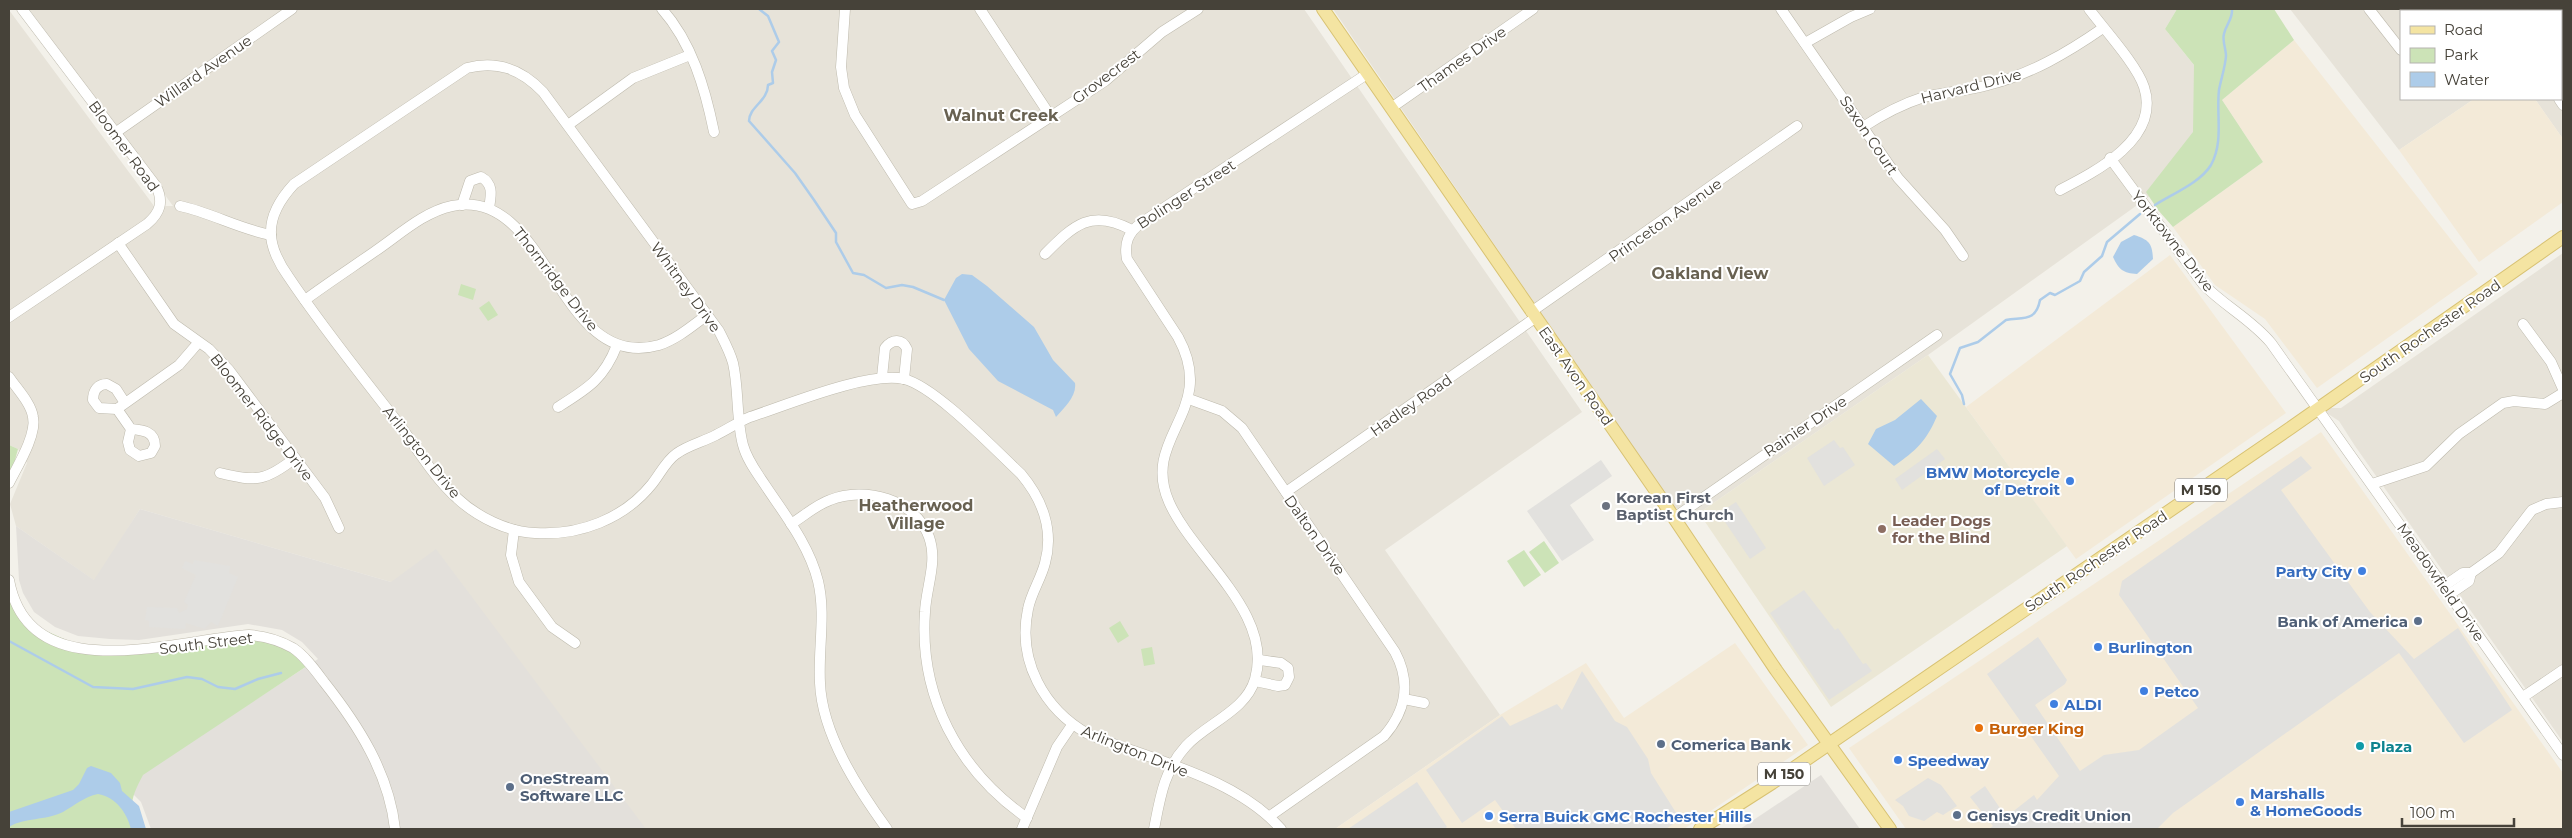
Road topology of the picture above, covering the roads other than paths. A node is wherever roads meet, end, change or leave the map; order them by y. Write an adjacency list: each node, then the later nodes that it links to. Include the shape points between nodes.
1 (22, 9): 24 (street, Bloomer Road)
2 (292, 9): 24 (street, Willard Avenue)
3 (662, 9): 16 (street, via 684,38)
4 (845, 9): 19 (street, Grovecrest, via 841,67 844,88 855,115 912,204 922,202)
5 (980, 9): 19 (street)
6 (1198, 9): 19 (street, Grovecrest, via 1162,32 1105,81)
7 (1323, 9): 17 (main road, East Avon Road)
8 (1533, 9): 18 (street, Thames Drive)
9 (1781, 9): 14 (street, Saxon Court)
10 (1870, 9): 14 (street)
11 (2089, 9): 13 (street)
12 (2369, 9): 15 (street)
13 (2103, 28): 22 (street, Harvard Drive, via 2069,52 2023,75 1909,102); 25 (street, via 2137,72 2146,95 2147,110 2136,137)
14 (1805, 43): 22 (street, Saxon Court)
15 (2400, 49)
16 (690, 56): 20 (street, via 633,78); 23 (street, via 706,96)
17 (1368, 74): 18 (main road, East Avon Road); 30 (street, Bolinger Street)
18 (1391, 108): 38 (main road, East Avon Road)
19 (1051, 116)
20 (568, 125): 31 (street, Whitney Drive, via 543,92 521,73 488,64 466,68 294,184 280,202); 37 (street, Whitney Drive)
21 (1797, 126): 38 (street, Princeton Avenue)
22 (1863, 127): 35 (street, Saxon Court, via 1898,178 1945,230)
23 (714, 132)
24 (115, 133): 33 (street, Bloomer Road, via 156,186 161,200 156,216)
25 (2110, 158): 26 (street); 51 (street, Yorktowne Drive, via 2199,280 2263,333)
26 (2060, 190)
27 (462, 205): 29 (street, Thornridge Drive); 29 (street, via 470,181 481,177 492,190); 36 (street, Thornridge Drive, via 431,213)
28 (180, 206): 31 (street, via 250,231)
29 (489, 208): 43 (street, Thornridge Drive, via 512,224 594,331)
30 (1132, 230): 34 (street, via 1110,220 1089,220 1069,232); 49 (street, Bolinger Street, via 1125,248 1127,259 1185,350 1191,373)
31 (271, 235): 36 (street, Arlington Drive, via 281,265)
32 (2563, 237): 51 (main road, South Rochester Road / M 150)
33 (118, 243): 39 (street, Bloomer Road); 42 (street, Bloomer Ridge Drive, via 169,316)
34 (1045, 254)
35 (1963, 256)
36 (306, 300): 63 (street, Arlington Drive, via 456,498 480,515)
37 (707, 315): 43 (street, Thornridge Drive, via 683,333 660,344 641,347); 52 (street, Whitney Drive, via 719,331 733,362)
38 (1533, 315): 58 (street, Hadley Road); 60 (main road, East Avon Road)
39 (9, 317)
40 (2523, 324): 47 (street, via 2551,362)
41 (1937, 335): 60 (street, Rainier Drive)
42 (198, 343): 53 (street, via 179,365 121,406); 54 (street, Bloomer Ridge Drive, via 221,361)
43 (617, 345): 50 (street, via 596,381)
44 (882, 376): 46 (street, Arlington Drive); 46 (street, via 885,348 897,340 907,350); 52 (street, Arlington Drive)
45 (9, 377): 56 (street, via 31,411 34,424)
46 (904, 379): 73 (street, Arlington Drive, via 935,395 1021,474 1037,496 1046,520 1048,547 1028,607 1026,639 1030,666 1044,695)
47 (2563, 388)
48 (2563, 393): 57 (street, via 2545,404 2503,403 2459,434 2426,466)
49 (1189, 399): 58 (street, Dalton Drive, via 1230,416 1242,428); 67 (street, Bolinger Street, via 1166,446 1163,465 1166,492 1178,517 1252,625)
50 (558, 407)
51 (2319, 408): 57 (street, Meadowfield Drive); 74 (main road, South Rochester Road / M 150)
52 (740, 422): 61 (street, Whitney Drive, via 743,445 751,464); 63 (street, Arlington Drive, via 674,455 643,494 607,520 558,533)
53 (131, 429)
54 (295, 458): 55 (street, via 261,479); 62 (street, Bloomer Ridge Drive, via 326,498)
55 (220, 473)
56 (9, 483)
57 (2372, 484): 65 (street, Meadowfield Drive)
58 (1286, 492): 71 (street, Dalton Drive, via 1396,652 1404,676)
59 (2563, 502): 65 (street, via 2532,510 2499,553 2471,573 2469,581)
60 (1674, 518): 74 (main road, East Avon Road)
61 (791, 524): 78 (street, via 830,500 859,494 879,496 894,502 917,518 929,537 932,552 923,632 927,671 940,716 968,764 1002,799); 80 (street, Whitney Drive, via 808,553 818,581 821,603 820,683 826,719 845,762)
62 (339, 528)
63 (514, 530): 66 (street, via 510,555 519,582 552,627)
64 (9, 580): 79 (street, South Street, via 18,607 31,624 60,642 104,650 146,650 249,635 275,640 295,649 362,734 386,786)
65 (2447, 590): 70 (street, Meadowfield Drive)
66 (575, 643)
67 (1260, 660): 69 (street, Bolinger Street); 69 (street, via 1280,663 1288,668 1289,677 1285,685 1278,686)
68 (2563, 670): 70 (street)
69 (1255, 681): 76 (street, Bolinger Street, via 1240,703 1200,732)
70 (2523, 697): 75 (street, Meadowfield Drive)
71 (1404, 699): 72 (street); 77 (street, Dalton Drive, via 1394,724 1384,736)
72 (1424, 702)
73 (1072, 725): 76 (street, Arlington Drive); 78 (street, via 1057,747)
74 (1828, 744): 84 (main road, South Rochester Road / M 150); 85 (main road, East Avon Road)
75 (2563, 755)
76 (1171, 766): 77 (street, Arlington Drive, via 1233,791); 82 (street, Bolinger Street, via 1161,789)
77 (1270, 816): 83 (street, Arlington Drive)
78 (1027, 818): 81 (street)
79 (395, 829)
80 (887, 829)
81 (1022, 829)
82 (1154, 829)
83 (1281, 829)
84 (1700, 829)
85 (1890, 829)

